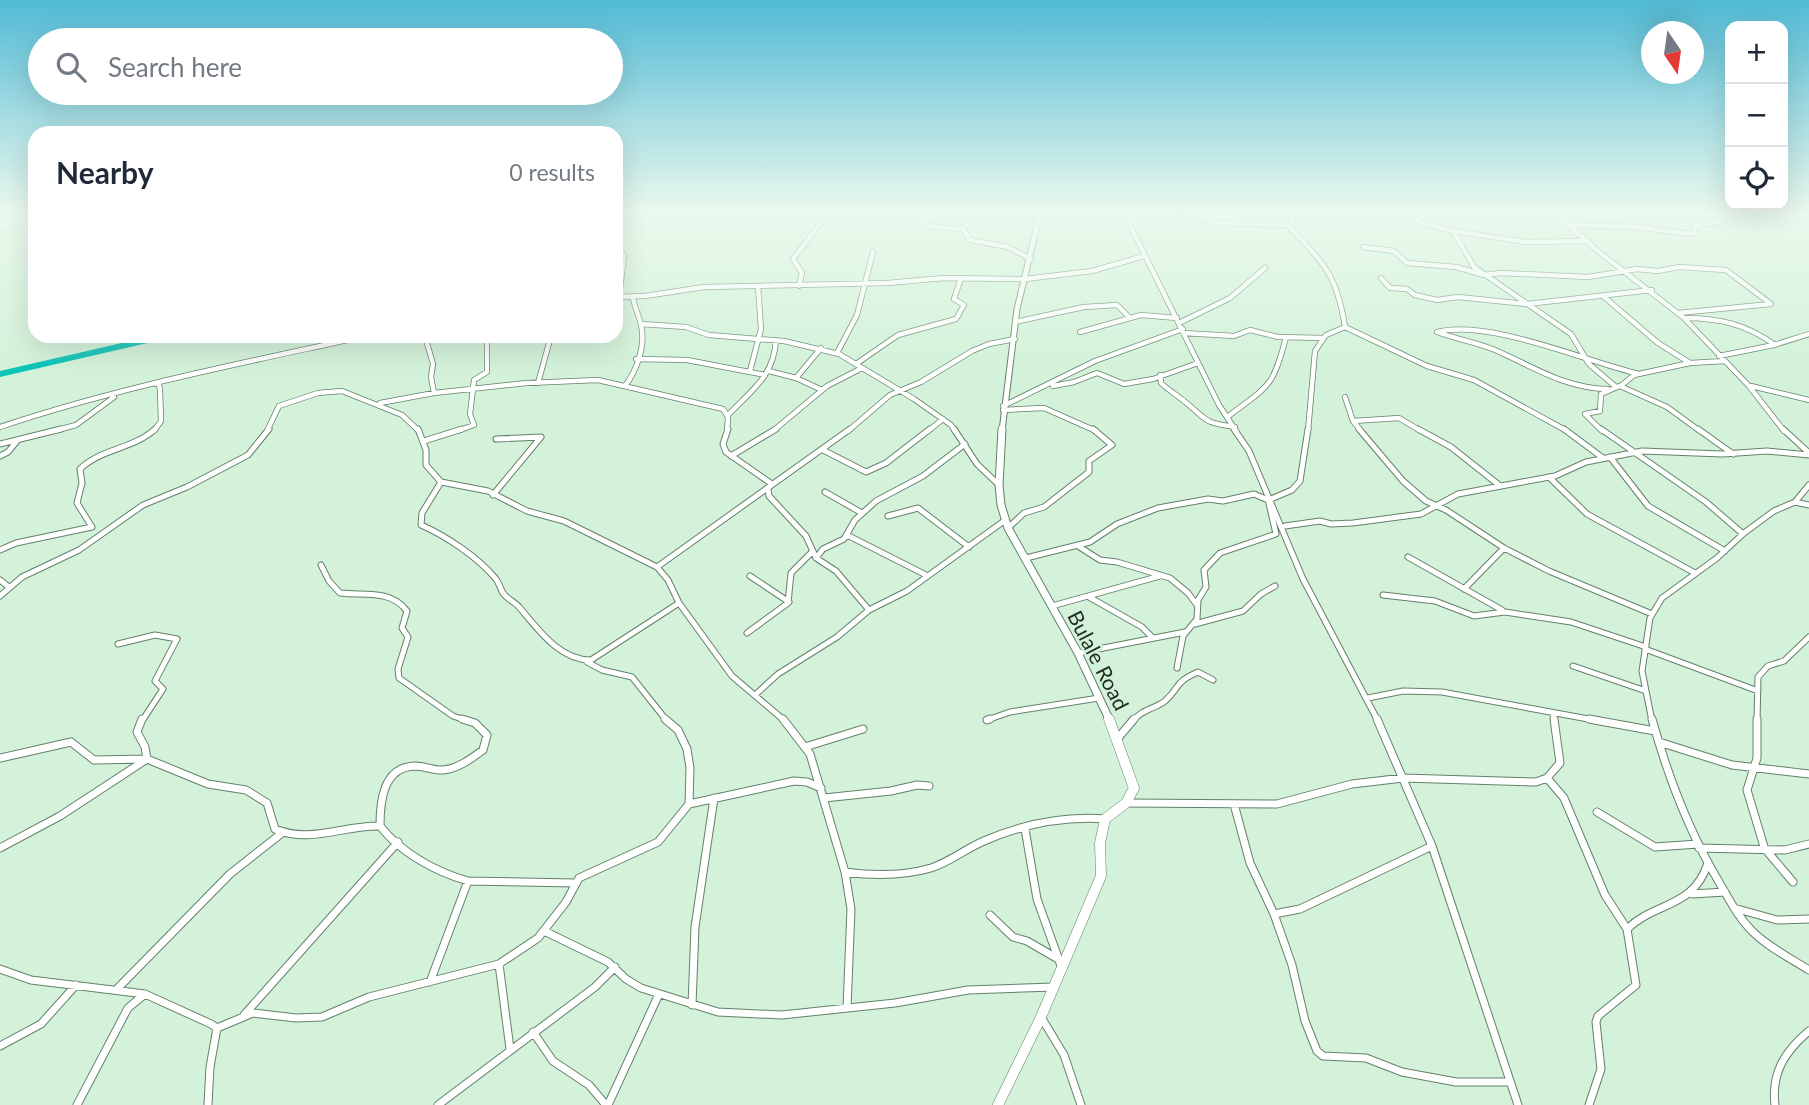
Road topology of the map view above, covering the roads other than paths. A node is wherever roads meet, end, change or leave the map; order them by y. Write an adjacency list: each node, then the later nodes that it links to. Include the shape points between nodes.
1 (795, 263): 18 (street, via 802,273)
2 (870, 263): 16 (street)
3 (1030, 263): 15 (street, Bulale Road)
4 (1121, 263): 15 (street)
5 (1147, 263): 29 (street)
6 (1324, 263): 30 (street, via 1341,299)
7 (1407, 263): 12 (street)
8 (1471, 263): 12 (street)
9 (1615, 263): 11 (street)
10 (1265, 268): 29 (street, via 1230,298)
11 (1626, 271): 12 (street, via 1588,277); 19 (street); 24 (street, via 1726,270 1770,304)
12 (1484, 275): 23 (street)
13 (961, 278): 15 (street); 16 (street); 51 (street, via 954,299 964,305 956,319 898,335)
14 (1381, 278): 23 (street, via 1390,288 1437,300 1458,297)
15 (1025, 279): 27 (street, Bulale Road)
16 (864, 284): 18 (street); 44 (street, via 855,318)
17 (758, 286): 18 (street); 22 (street, via 695,288); 36 (street)
18 (799, 286)
19 (1652, 290): 20 (street); 24 (street)
20 (1603, 296): 23 (street); 50 (street, via 1658,343)
21 (623, 297): 22 (street)
22 (634, 297): 28 (street)
23 (1527, 304): 47 (street, via 1571,334)
24 (1678, 313): 26 (street)
25 (1130, 318): 27 (street, via 1117,305 1102,305); 29 (street, via 1163,315); 31 (street)
26 (1684, 318): 42 (street, via 1712,318 1747,326); 45 (street)
27 (1015, 322): 35 (street, Bulale Road)
28 (641, 324): 36 (street); 46 (street)
29 (1181, 326): 33 (street, via 1234,336 1250,331); 49 (street); 61 (street)
30 (1346, 327): 34 (street); 92 (street, via 1428,365 1474,380)
31 (1080, 332)
32 (1809, 334): 42 (street)
33 (1286, 337): 34 (street); 75 (street, via 1270,386)
34 (1323, 338): 101 (street, via 1313,363 1300,481)
35 (1015, 339): 67 (street, via 972,351); 73 (street, Bulale Road)
36 (760, 340): 37 (street); 53 (street)
37 (776, 340): 43 (street); 54 (street, via 775,360)
38 (334, 343): 58 (street)
39 (427, 343): 69 (street)
40 (488, 343): 64 (street, via 487,370 474,379)
41 (549, 343): 59 (street)
42 (1775, 345): 45 (street)
43 (821, 348): 44 (street); 57 (street)
44 (837, 353): 51 (street)
45 (1719, 355): 48 (street)
46 (636, 359): 53 (street, via 687,360); 60 (street, via 634,374)
47 (1587, 360): 55 (street); 62 (street); 65 (street, via 1487,332 1448,328 1437,332 1492,348 1550,376)
48 (1725, 361): 50 (street); 63 (street)
49 (1198, 363): 56 (street); 75 (street)
50 (1690, 363): 55 (street)
51 (856, 364): 52 (street)
52 (862, 368): 66 (street); 67 (street)
53 (750, 371): 54 (street)
54 (767, 373): 57 (street); 74 (street)
55 (1639, 374): 62 (street)
56 (1160, 375): 61 (street, via 1124,384 1094,373); 79 (street, via 1164,386 1200,418)
57 (796, 378): 66 (street)
58 (154, 383): 68 (street); 114 (street, via 161,392 158,412 162,421 156,430 139,441 93,455 80,469 77,503 93,526)
59 (538, 383): 60 (street, via 603,381); 64 (street)
60 (625, 386): 74 (street, via 716,407)
61 (1047, 386): 73 (street)
62 (1618, 386): 65 (street); 88 (street, via 1667,407)
63 (1749, 386): 71 (street); 89 (street)
64 (473, 389): 69 (street); 82 (street, via 470,414 474,426)
65 (1608, 389): 87 (street, via 1599,398 1601,410 1586,414)
66 (822, 390): 91 (street, via 782,425)
67 (902, 391): 76 (street); 85 (street, via 880,403)
68 (120, 393): 78 (street); 81 (street, via 76,425)
69 (434, 393): 72 (street)
70 (1345, 397): 77 (street)
71 (1809, 400)
72 (378, 404): 82 (street, via 410,420); 128 (street, via 341,391 309,395 279,407 271,426 248,455 143,505 79,550)
73 (1003, 408): 95 (street, Bulale Road); 107 (street, via 1044,408 1094,429 1112,445 1088,463 1084,476 1044,507)
74 (728, 415): 91 (street, via 723,444)
75 (1227, 417): 79 (street)
76 (943, 419): 84 (street); 85 (street, via 886,463 866,472)
77 (1353, 421): 96 (street, via 1401,419 1455,450); 104 (street, via 1403,481)
78 (0, 426)
79 (1235, 427): 86 (street)
80 (496, 439): 100 (street, via 541,437)
81 (17, 442): 83 (street); 90 (street)
82 (424, 442): 94 (street, via 426,465)
83 (0, 444)
84 (965, 444): 95 (street, via 977,464); 105 (street)
85 (823, 450): 98 (street)
86 (1250, 451): 101 (street)
87 (1633, 453): 88 (street); 92 (street); 109 (street)
88 (1733, 454): 89 (street)
89 (1809, 454)
90 (0, 456)
91 (731, 456): 98 (street)
92 (1606, 457): 93 (street); 115 (street, via 1651,509)
93 (1549, 477): 96 (street); 122 (street, via 1587,514)
94 (441, 482): 100 (street); 148 (street, via 422,513 421,525 485,568 546,639)
95 (999, 485): 107 (street, Bulale Road)
96 (1499, 485): 104 (street, via 1458,494)
97 (1809, 485): 102 (street)
98 (770, 486): 116 (street, via 769,496 808,539); 121 (street)
99 (825, 492): 105 (street)
100 (493, 495): 121 (street, via 574,525)
101 (1269, 500): 111 (street, via 1254,494 1158,508); 135 (street, via 1276,534 1214,556 1204,570 1206,587); 156 (street, via 1303,579)
102 (1796, 502): 103 (street); 109 (street, via 1774,511)
103 (1809, 505)
104 (1438, 507): 108 (street, via 1421,514 1353,523 1307,521); 113 (street)
105 (862, 513): 110 (street)
106 (888, 516): 112 (street, via 918,508)
107 (1006, 525): 112 (street); 119 (street, Bulale Road)
108 (1285, 526)
109 (1743, 534): 115 (street)
110 (848, 535): 118 (street, via 823,549); 124 (street)
111 (1078, 546): 119 (street); 125 (street, via 1100,560)
112 (969, 547): 124 (street)
113 (1504, 548): 129 (street); 139 (street)
114 (0, 550)
115 (1725, 551): 122 (street)
116 (812, 552): 118 (street); 133 (street, via 791,572)
117 (1408, 557): 129 (street)
118 (817, 558): 137 (street, via 836,571)
119 (1026, 558): 136 (street, Bulale Road)
120 (321, 565): 179 (street, via 340,593 391,595 400,600 407,611 402,628 408,637 399,678 487,734 483,751 454,767 416,766 391,774 381,804)
121 (657, 568): 134 (street)
122 (1695, 573): 139 (street, via 1662,598)
123 (750, 576): 133 (street)
124 (928, 576): 137 (street)
125 (1164, 576): 132 (street); 135 (street, via 1182,587)
126 (0, 580): 128 (street)
127 (1275, 586): 140 (street, via 1243,611)
128 (9, 587): 131 (street)
129 (1464, 589): 138 (street)
130 (1383, 595): 138 (street, via 1435,601 1474,616)
131 (0, 596)
132 (1088, 597): 136 (street); 144 (street, via 1142,627)
133 (789, 601): 142 (street)
134 (679, 603): 148 (street); 154 (street, via 732,676)
135 (1197, 605): 140 (street)
136 (1052, 606): 147 (street, Bulale Road)
137 (869, 610): 154 (street)
138 (1505, 612): 146 (street, via 1571,622)
139 (1652, 614): 146 (street)
140 (1195, 624): 141 (street)
141 (1185, 632): 144 (street); 150 (street)
142 (747, 633)
143 (1809, 636): 153 (street, via 1784,661 1762,672)
144 (1152, 638): 147 (street)
145 (118, 643): 165 (street, via 143,636 177,639 155,681 163,690 137,732)
146 (1646, 648): 152 (street, via 1642,671); 153 (street)
147 (1078, 653): 155 (street, Bulale Road)
148 (587, 662): 175 (street, via 632,677 678,730 690,768)
149 (1573, 666): 152 (street)
150 (1177, 668)
151 (1213, 680): 161 (street, via 1198,672 1180,680 1164,701 1141,711)
152 (1646, 691): 160 (street)
153 (1758, 691): 166 (street, via 1757,758)
154 (755, 695): 163 (street, via 790,725)
155 (1099, 698): 158 (street); 161 (street, Bulale Road)
156 (1368, 698): 157 (street, via 1423,691); 168 (street)
157 (1553, 713): 160 (street); 169 (street, via 1560,763)
158 (987, 720)
159 (863, 729): 163 (street)
160 (1655, 731): 162 (street)
161 (1118, 738): 174 (street, Bulale Road, via 1134,788)
162 (1659, 742): 166 (street, via 1694,757); 185 (street, via 1671,785)
163 (805, 747): 171 (street)
164 (0, 758): 165 (street, via 71,742 97,760)
165 (147, 759): 181 (street, via 208,783 247,790 267,803 275,829); 186 (street, via 60,816)
166 (1752, 770): 167 (street); 187 (street, via 1747,790)
167 (1809, 774)
168 (1404, 778): 169 (street, via 1525,783); 176 (street, via 1352,784 1287,803); 184 (street)
169 (1547, 778): 199 (street, via 1564,798 1605,895)
170 (929, 786): 173 (street)
171 (821, 788): 172 (street, via 794,781); 173 (street)
172 (714, 798): 175 (street); 213 (street, via 694,928)
173 (824, 798): 189 (street)
174 (1126, 803): 176 (street); 178 (street)
175 (689, 804): 192 (street, via 658,842 586,873)
176 (1234, 804): 197 (street, via 1250,863)
177 (1597, 812): 185 (street, via 1655,846)
178 (1105, 819): 180 (street, via 1076,817); 204 (street, via 1101,876)
179 (380, 826): 181 (street, via 363,824 311,835); 182 (street)
180 (1025, 830): 189 (street, via 984,841 931,867 884,876); 201 (street, via 1034,891)
181 (282, 833): 210 (street, via 230,874)
182 (398, 842): 190 (street, via 423,864); 215 (street)
183 (1809, 844): 187 (street)
184 (1432, 846): 197 (street, via 1300,909); 222 (street)
185 (1698, 846): 187 (street); 188 (street)
186 (0, 848)
187 (1765, 850): 191 (street)
188 (1708, 863): 193 (street); 194 (street)
189 (845, 872): 214 (street, via 852,909)
190 (468, 880): 192 (street); 207 (street)
191 (1793, 882)
192 (575, 883): 200 (street)
193 (1725, 892): 194 (street); 195 (street)
194 (1692, 894): 199 (street)
195 (1734, 908): 198 (street, via 1777,920); 206 (street, via 1766,943)
196 (990, 915): 201 (street, via 1013,937)
197 (1274, 915): 222 (street, via 1305,1021 1323,1056 1366,1058 1402,1072 1456,1082)
198 (1809, 919)
199 (1627, 929): 230 (street, via 1636,985 1598,1016 1601,1069)
200 (544, 931): 202 (street); 203 (street)
201 (1058, 959): 204 (street)
202 (499, 964): 207 (street); 221 (street)
203 (615, 967): 212 (street, via 626,979); 219 (street)
204 (1062, 969): 209 (street)
205 (0, 970): 208 (street, via 31,980)
206 (1809, 970)
207 (430, 982): 215 (street, via 355,1002 322,1017)
208 (76, 985): 210 (street); 220 (street, via 41,1024)
209 (1054, 987): 214 (street, via 968,990); 216 (street)
210 (117, 989): 211 (street)
211 (145, 994): 217 (street); 223 (street, via 128,1008)
212 (659, 994): 213 (street); 226 (street)
213 (692, 1005): 214 (street, via 782,1015)
214 (847, 1008)
215 (243, 1015): 217 (street)
216 (1041, 1017): 227 (street); 228 (street, via 1064,1055)
217 (217, 1028): 224 (street)
218 (1809, 1031): 231 (street, via 1774,1073)
219 (533, 1032): 221 (street); 226 (street, via 553,1061 589,1085)
220 (0, 1046)
221 (510, 1049): 225 (street)
222 (1510, 1082): 229 (street)
223 (77, 1105)
224 (208, 1105)
225 (438, 1105)
226 (607, 1105)
227 (998, 1105)
228 (1081, 1105)
229 (1518, 1105)
230 (1590, 1105)
231 (1775, 1105)

